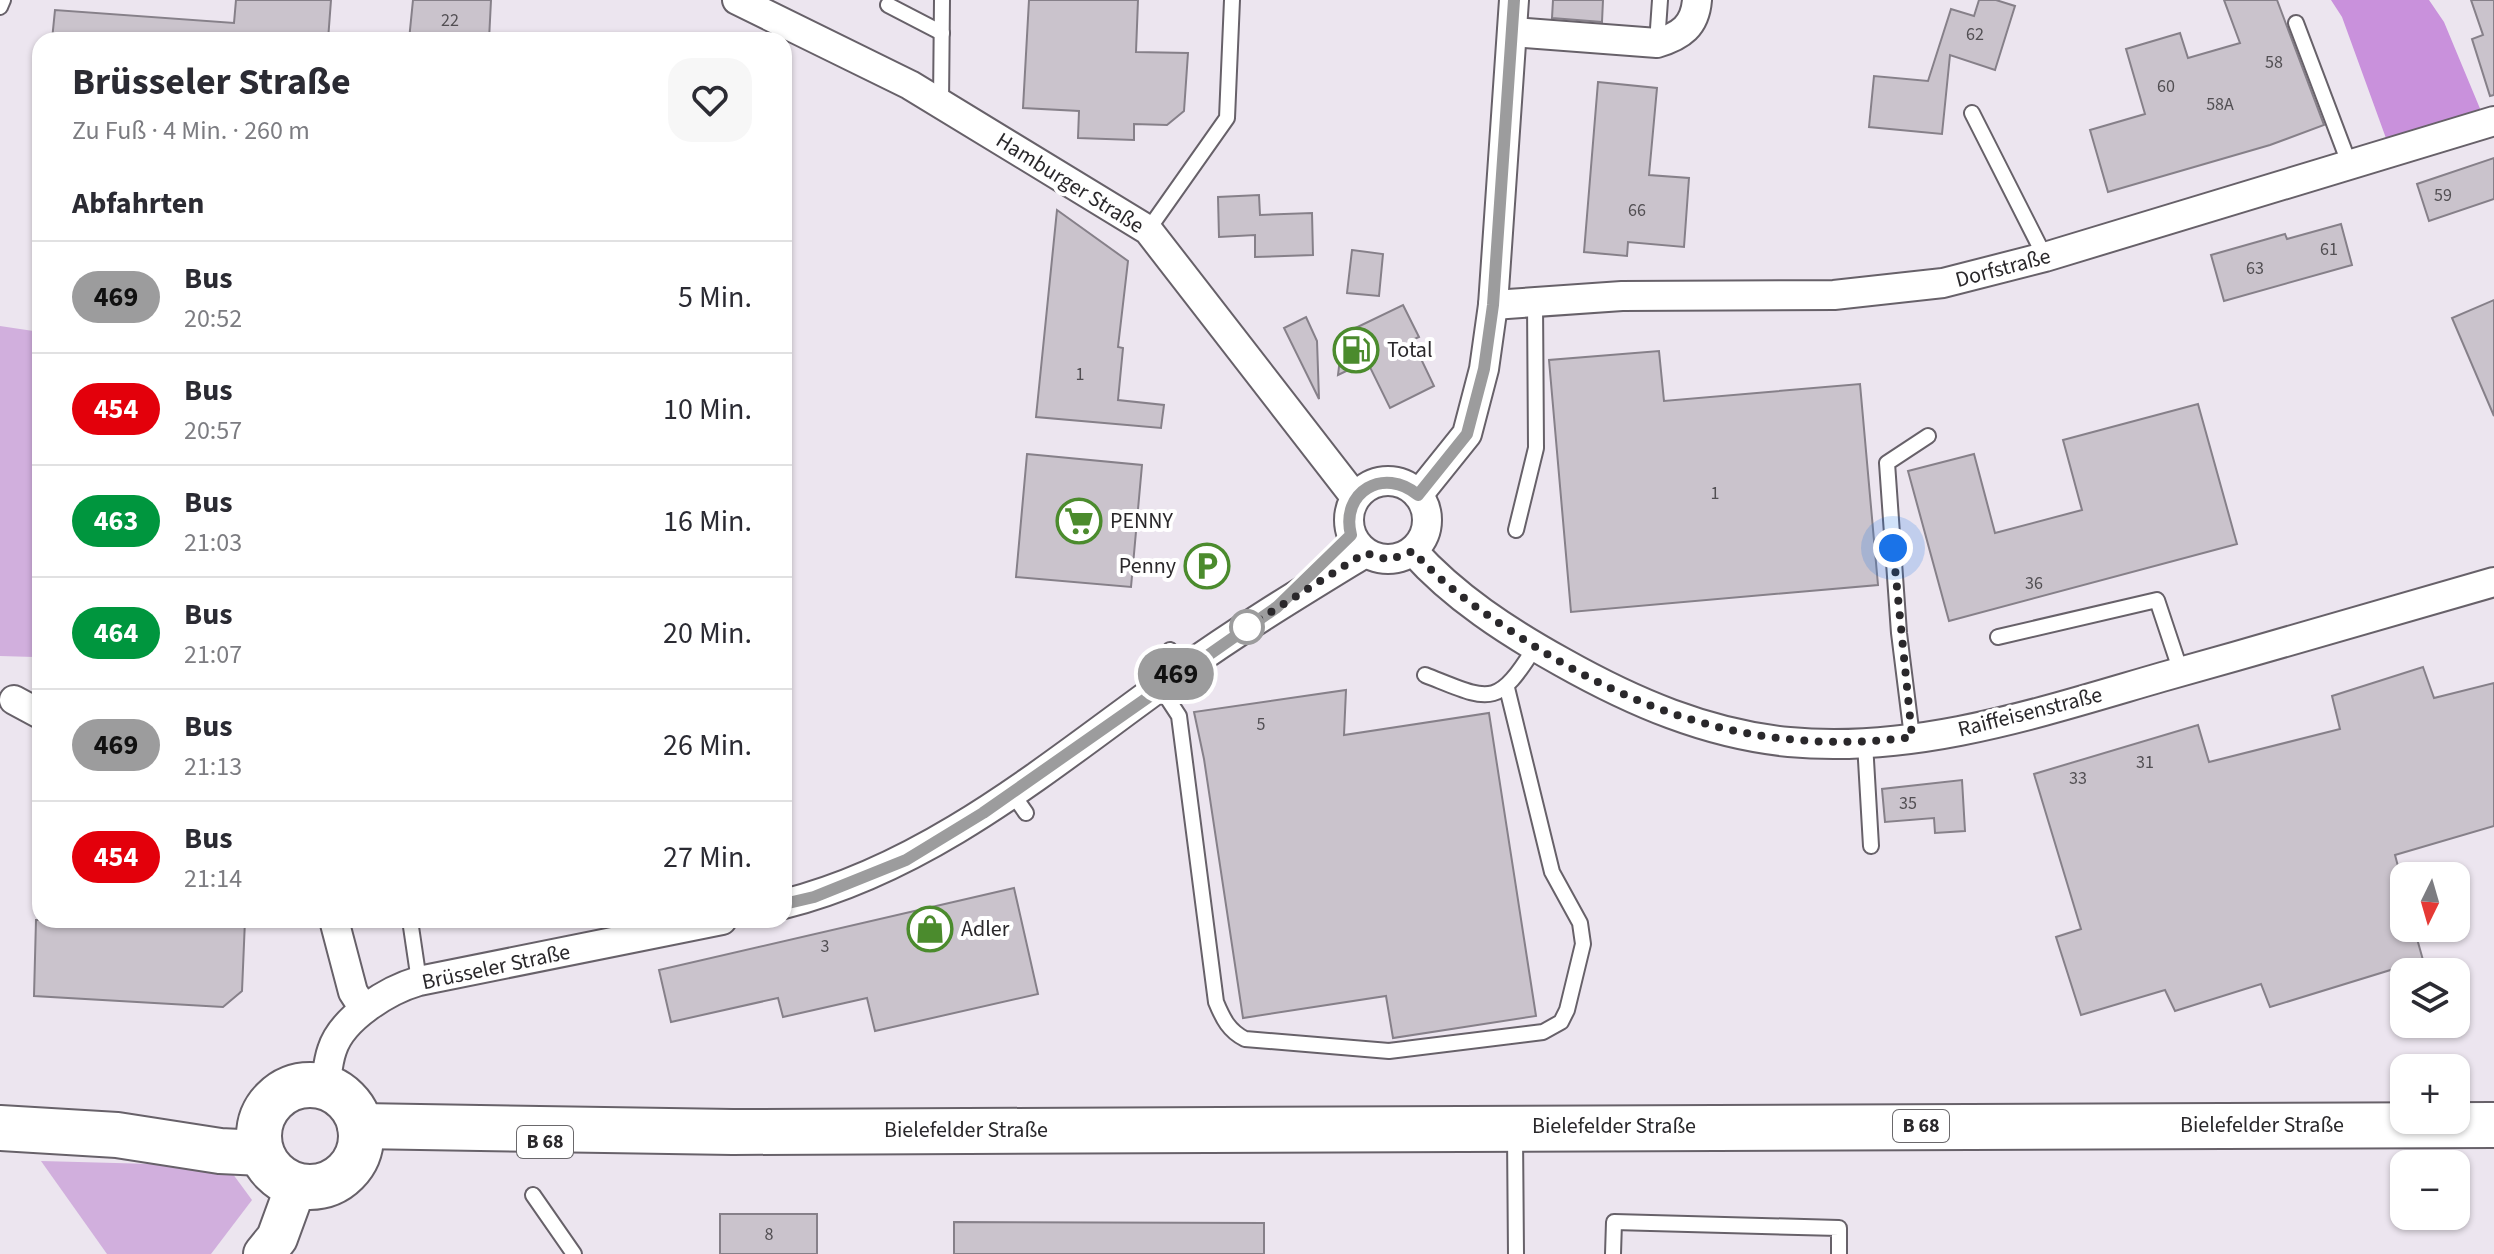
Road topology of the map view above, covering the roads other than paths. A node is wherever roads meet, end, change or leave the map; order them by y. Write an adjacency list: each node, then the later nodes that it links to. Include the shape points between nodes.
1 (3, 0): 9 (lane)
2 (737, 0): 14 (street, Hamburger Straße)
3 (942, 0): 12 (lane)
4 (1232, 0): 18 (lane, via 1227,118)
5 (1514, 0): 11 (street)
6 (1660, 0): 13 (lane)
7 (1697, 0): 13 (street, via 1696,16 1680,37)
8 (888, 5): 12 (lane)
9 (0, 7)
10 (2296, 23): 17 (lane)
11 (1512, 32): 13 (street); 21 (street)
12 (942, 33): 14 (lane)
13 (1657, 43)
14 (941, 104): 18 (street, Hamburger Straße)
15 (1972, 113): 19 (lane)
16 (2494, 121): 17 (street, Dorfstraße)
17 (2349, 163): 19 (street, Dorfstraße)
18 (1148, 230): 24 (street, Hamburger Straße)
19 (2045, 257): 20 (street, Dorfstraße, via 1943,283 1834,295)
20 (1535, 302): 21 (street, Dorfstraße); 25 (lane, via 1536,448)
21 (1493, 305): 23 (street, via 1467,434)
22 (1928, 436): 37 (lane, via 1887,463)
23 (1418, 495): 24 (street, via 1386,481); 27 (street, via 1427,517)
24 (1355, 497): 26 (street, via 1348,523)
25 (1516, 530)
26 (1358, 544): 27 (street, via 1389,560); 33 (street, via 1277,607 1177,660)
27 (1413, 551): 30 (street, Raiffeisenstraße, via 1442,584)
28 (2494, 582): 31 (street, Raiffeisenstraße)
29 (1998, 637): 31 (lane, via 2157,600)
30 (1535, 647): 34 (lane); 38 (street, Raiffeisenstraße, via 1623,696 1702,726 1788,742)
31 (2181, 672): 37 (street, Raiffeisenstraße, via 1990,727)
32 (1425, 675): 34 (lane, via 1476,695)
33 (1160, 687): 34 (lane, via 1179,716 1216,1002 1223,1018 1245,1039 1389,1051 1543,1032 1561,1022 1567,1010 1583,944 1580,923 1552,872); 40 (street, via 1019,803 906,860)
34 (1507, 688)
35 (7, 695): 36 (street)
36 (32, 709)
37 (1912, 737): 38 (street, Raiffeisenstraße)
38 (1865, 743): 39 (lane)
39 (1871, 846)
40 (792, 902)
41 (336, 928): 45 (street, via 353,992)
42 (411, 928): 44 (lane)
43 (682, 928): 44 (street, Brüsseler Straße)
44 (419, 981): 45 (street, Brüsseler Straße, via 386,993)
45 (364, 1009): 46 (street, Brüsseler Straße, via 332,1047)
46 (325, 1087): 50 (main road, via 293,1087 268,1106); 51 (main road, via 348,1102)
47 (2494, 1125): 48 (main road, Bielefelder Straße / B 68)
48 (1515, 1127): 51 (main road, Bielefelder Straße / B 68, via 733,1132 392,1150); 56 (lane)
49 (0, 1128): 50 (main road)
50 (261, 1137): 52 (main road, via 275,1174)
51 (359, 1141): 52 (main road, via 339,1179 311,1188)
52 (296, 1186): 54 (street, via 277,1238)
53 (533, 1195): 55 (lane)
54 (264, 1254)
55 (574, 1254)
56 (1516, 1254)
57 (1613, 1254): 58 (lane, via 1614,1222 1839,1228)
58 (1839, 1254)

